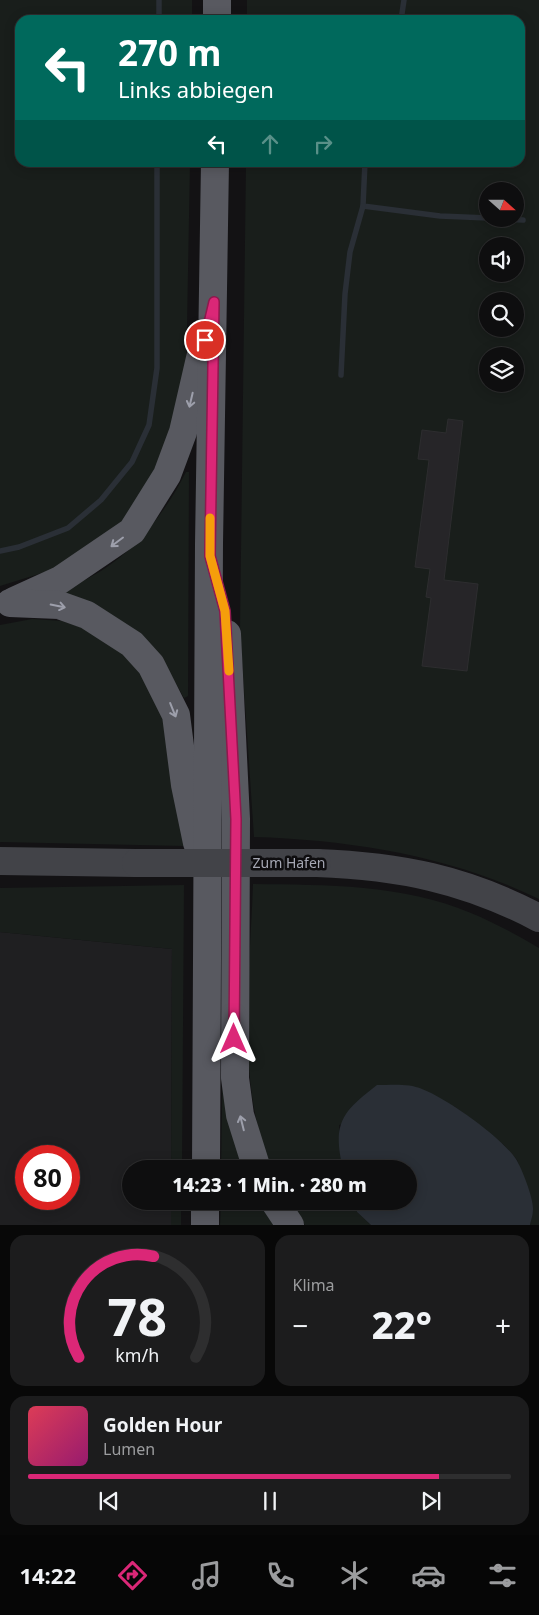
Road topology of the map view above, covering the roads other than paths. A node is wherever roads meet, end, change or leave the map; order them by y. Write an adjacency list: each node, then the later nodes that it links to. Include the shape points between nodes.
1 (217, 0): 2 (highway)
2 (217, 15)
3 (215, 167): 4 (highway)
4 (214, 302): 5 (highway); 6 (highway, one-way to 6, via 183,432 167,475 132,530 60,580)
5 (210, 556): 8 (highway); 11 (highway, one-way to 5, via 240,1114 235,1078 236,819 225,611)
6 (5, 605): 8 (highway, one-way to 8, via 59,605 86,615 132,644 151,665 176,716 185,785)
7 (0, 861): 9 (main road, Zum Hafen, bridge, via 370,865 459,884)
8 (209, 903): 10 (highway)
9 (539, 918)
10 (206, 1160)
11 (254, 1160)
12 (205, 1210): 14 (highway)
13 (280, 1210): 15 (highway)
14 (205, 1225)
15 (290, 1225)

